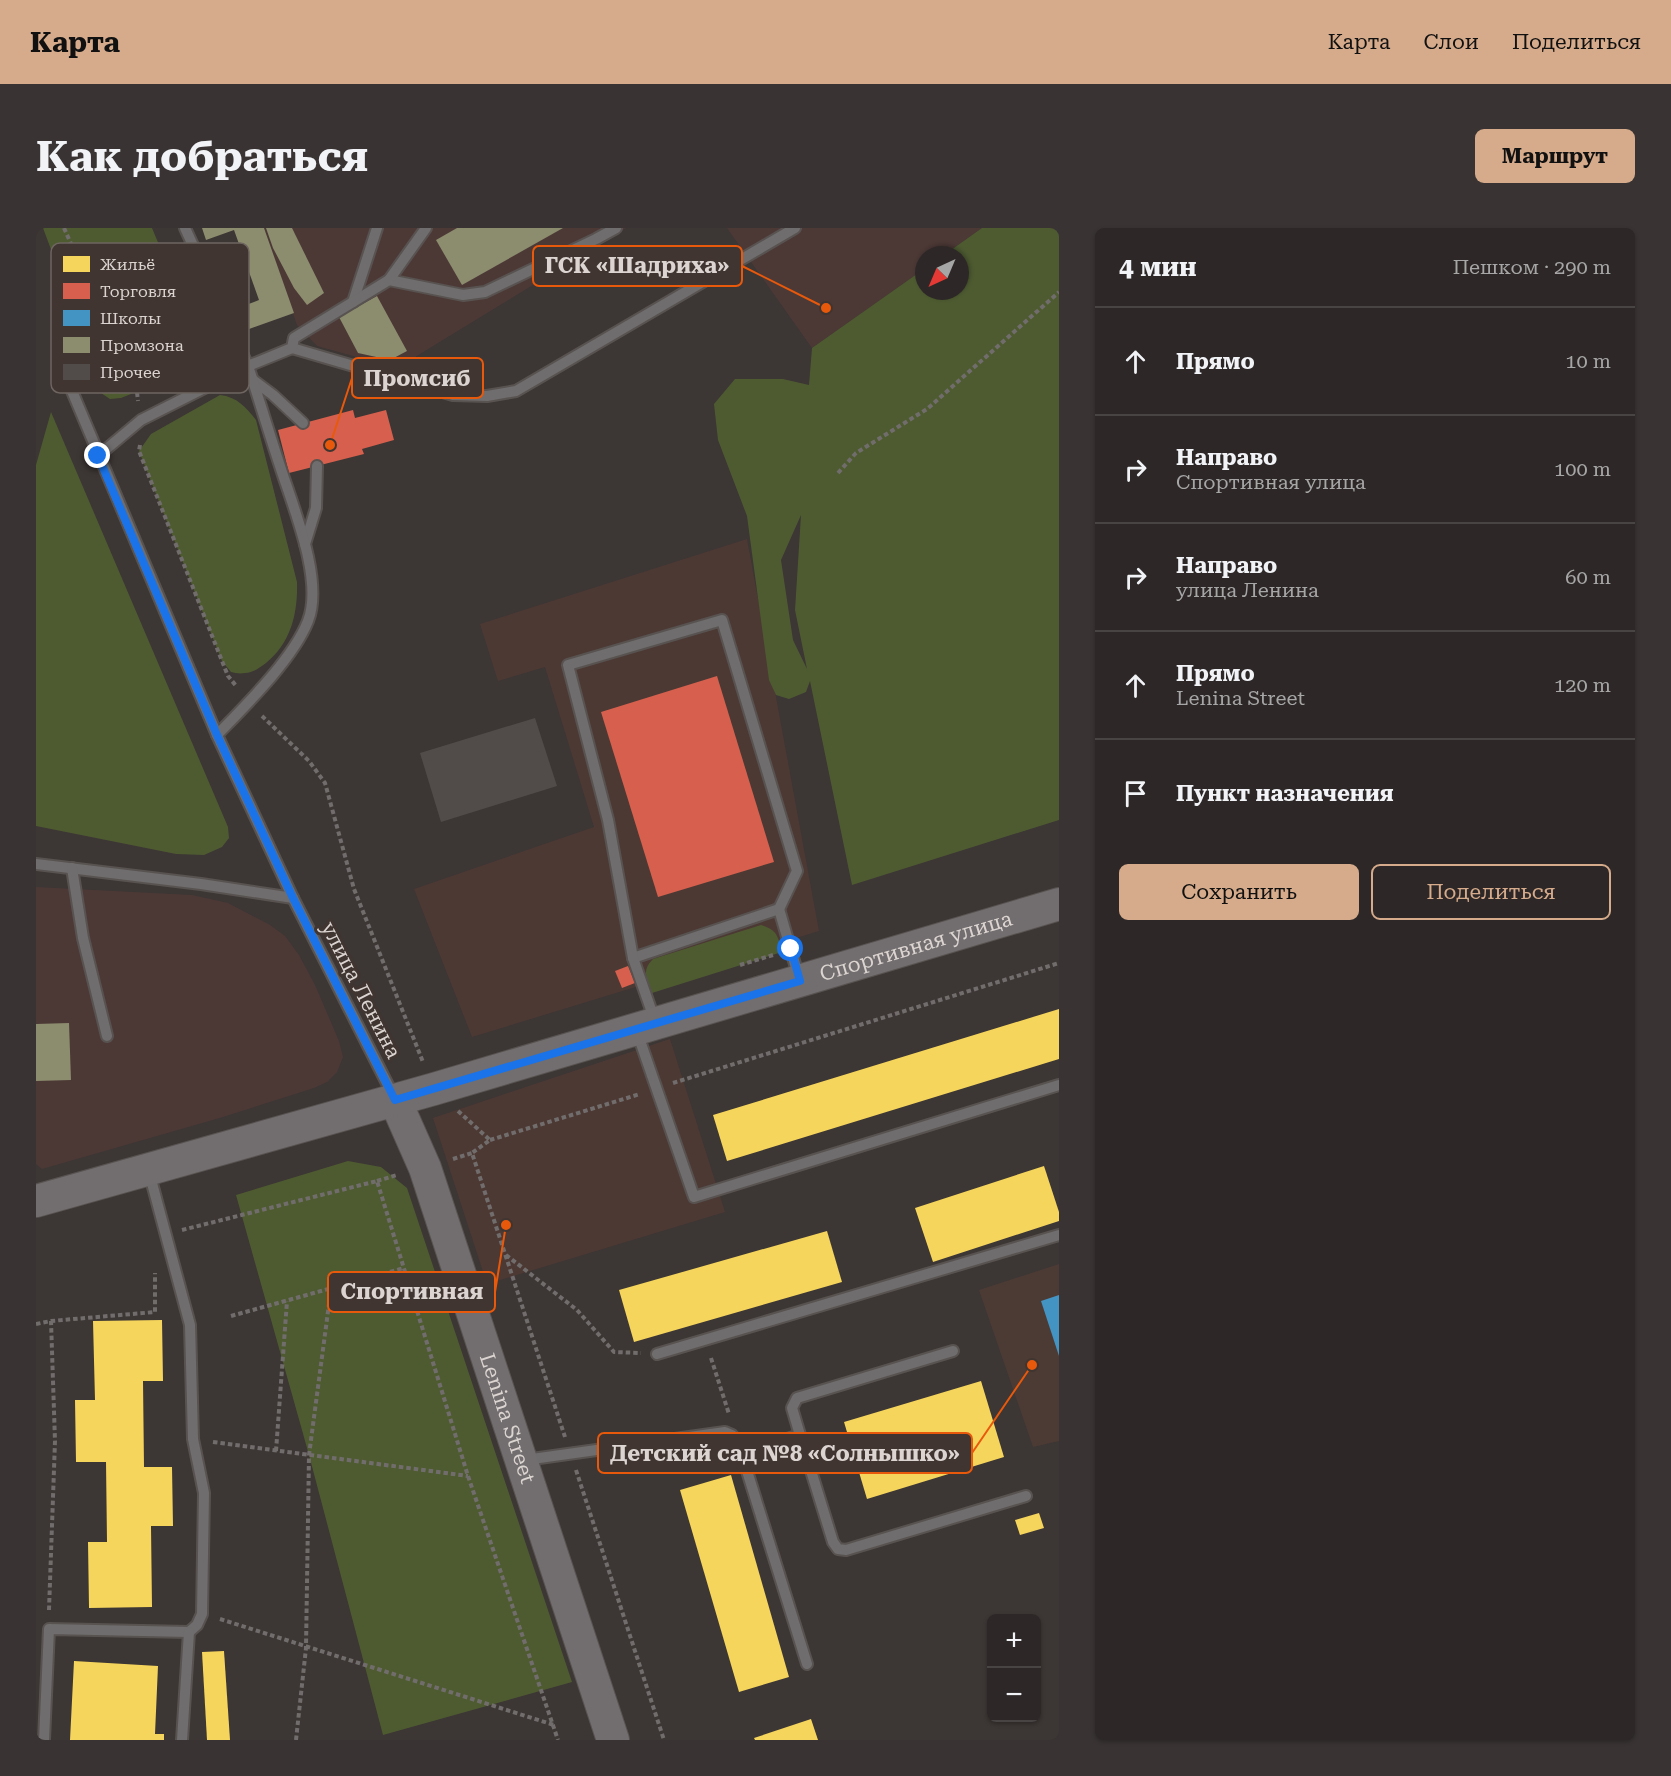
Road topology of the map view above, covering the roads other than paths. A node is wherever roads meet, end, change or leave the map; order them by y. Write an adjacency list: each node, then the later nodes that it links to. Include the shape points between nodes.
1 (185, 228): 6 (lane)
2 (377, 228): 8 (lane)
3 (426, 228): 7 (lane)
4 (616, 228): 7 (lane, via 486,292 463,295)
5 (795, 228): 9 (lane, via 516,391 487,396 453,395)
6 (192, 243)
7 (389, 280): 8 (lane)
8 (353, 302): 9 (lane, via 294,338)
9 (292, 348): 10 (lane)
10 (249, 366)
11 (249, 369): 12 (lane)
12 (253, 380): 15 (lane); 18 (lane)
13 (73, 393): 16 (lane)
14 (194, 393): 16 (lane, via 141,420)
15 (303, 423)
16 (98, 456): 19 (lane)
17 (317, 466): 18 (lane, via 316,508)
18 (305, 544): 19 (lane, via 313,591 309,619 291,651)
19 (217, 735): 22 (lane)
20 (36, 864): 21 (lane)
21 (72, 868): 22 (lane); 28 (lane, via 83,938)
22 (293, 898): 30 (lane, улица Ленина)
23 (1059, 904): 26 (main road, Спортивная улица)
24 (779, 909): 25 (lane); 25 (lane, via 796,871 722,621 568,665 610,831); 26 (lane)
25 (633, 958): 27 (lane)
26 (800, 981): 27 (main road, Спортивная улица)
27 (646, 1026): 29 (lane, via 657,1089 694,1197); 30 (main road, Спортивная улица)
28 (107, 1036)
29 (1059, 1085)
30 (395, 1100): 31 (main road, Спортивная улица); 38 (main road, Lenina Street, via 425,1168)
31 (148, 1169): 32 (main road, Спортивная улица); 40 (lane, via 190,1325 193,1439 204,1493 202,1614)
32 (38, 1199)
33 (1059, 1235): 35 (lane)
34 (953, 1351): 36 (lane, via 797,1398 792,1408)
35 (657, 1354)
36 (800, 1435): 37 (lane); 39 (lane, via 838,1549 846,1550)
37 (742, 1452): 38 (lane, via 738,1442 725,1432); 41 (lane)
38 (521, 1460): 42 (main road, Lenina Street)
39 (1026, 1496)
40 (189, 1632): 43 (lane, via 49,1629); 44 (lane)
41 (807, 1664)
42 (609, 1739)
43 (44, 1740)
44 (182, 1740)

